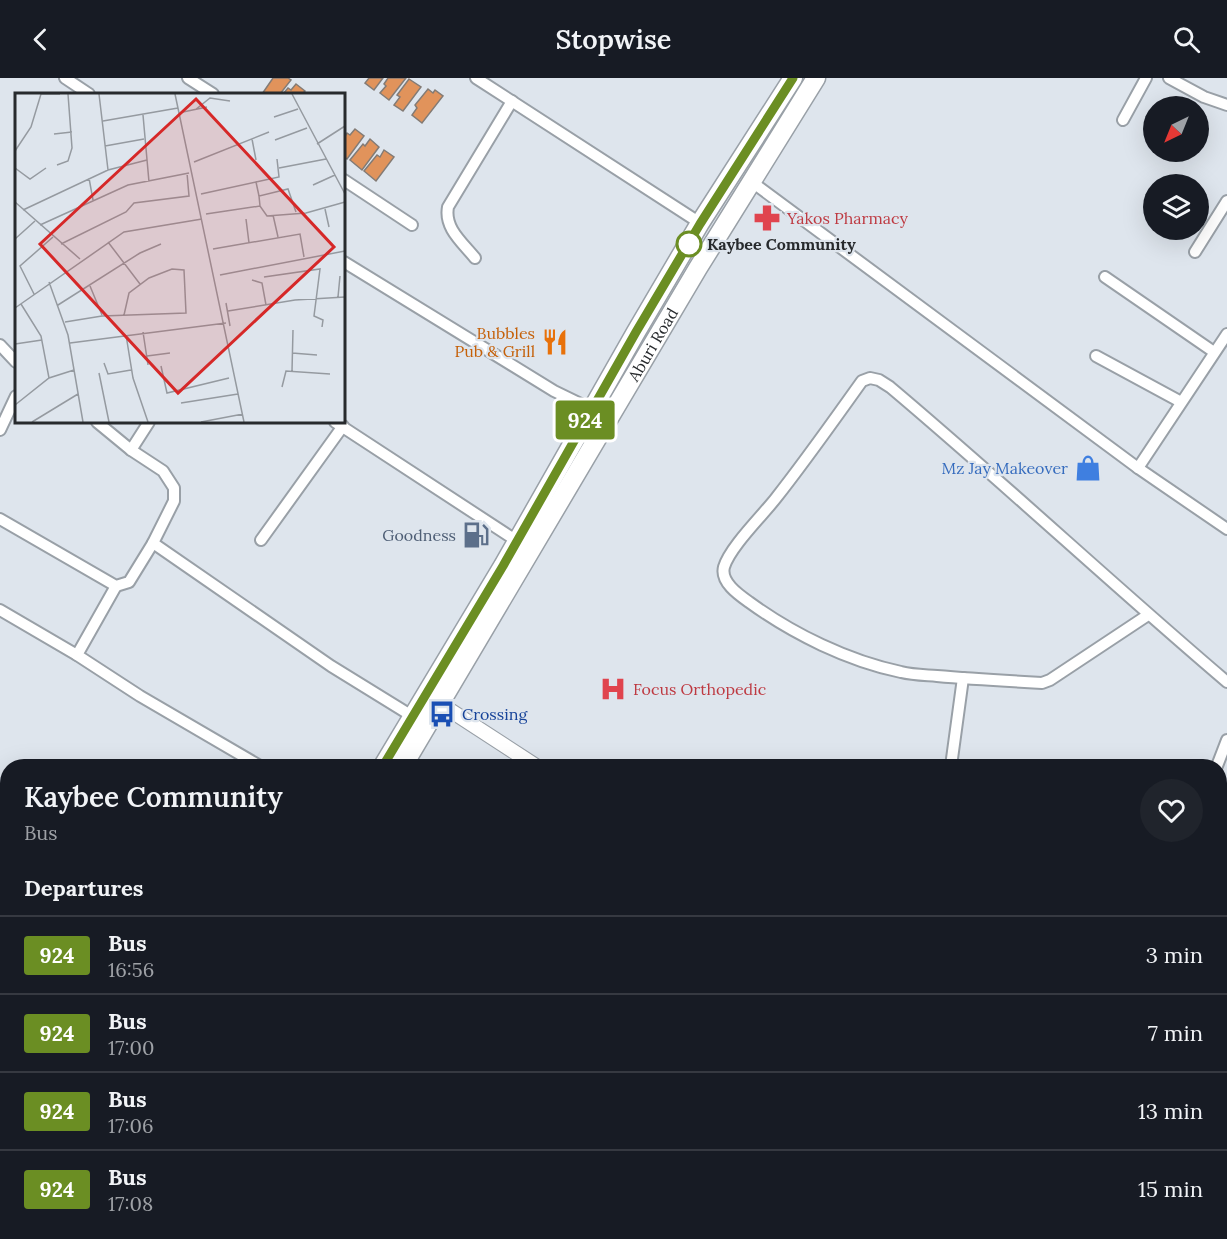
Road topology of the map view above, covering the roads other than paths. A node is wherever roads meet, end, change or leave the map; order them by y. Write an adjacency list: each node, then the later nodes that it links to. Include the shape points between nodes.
1 (65, 78): 8 (street)
2 (188, 78): 9 (street)
3 (476, 78): 10 (street)
4 (793, 78): 16 (highway, Aburi Road)
5 (816, 78): 14 (highway, Aburi Road)
6 (1146, 78): 12 (street)
7 (1169, 78): 11 (street)
8 (88, 93)
9 (211, 93)
10 (512, 101): 16 (street); 19 (street, via 448,207 450,227)
11 (1227, 105)
12 (1123, 120)
13 (345, 181): 17 (street)
14 (752, 182): 35 (highway, Aburi Road); 37 (street)
15 (1227, 201): 18 (street)
16 (700, 224): 29 (highway, Aburi Road)
17 (412, 225)
18 (1194, 252)
19 (475, 258)
20 (345, 263): 29 (street, via 554,392)
21 (1105, 277): 24 (street)
22 (1227, 334): 24 (street)
23 (0, 345): 26 (street)
24 (1214, 352): 28 (street)
25 (1096, 356): 28 (street)
26 (15, 361)
27 (15, 398): 33 (street)
28 (1181, 402): 37 (street)
29 (591, 409): 34 (highway, Aburi Road)
30 (98, 423): 36 (street)
31 (148, 423): 36 (street)
32 (339, 424): 41 (street); 42 (street)
33 (0, 430)
34 (578, 432): 35 (highway); 42 (highway, Aburi Road)
35 (596, 442): 50 (highway, Aburi Road)
36 (132, 450): 43 (street, via 163,471 174,488 174,501)
37 (1138, 468): 40 (street)
38 (1227, 514): 40 (street)
39 (0, 519): 44 (street)
40 (1223, 526)
41 (261, 540)
42 (517, 541): 51 (highway, Aburi Road)
43 (153, 543): 44 (street, via 129,582); 51 (street, via 331,666)
44 (116, 586): 47 (street)
45 (0, 610): 47 (street)
46 (1148, 615): 48 (street, via 1042,683); 48 (street, via 975,459 890,387 870,378 862,381 734,550 724,575 740,595 771,618 840,653 901,672); 49 (street)
47 (77, 655): 53 (street)
48 (963, 678): 57 (street)
49 (1227, 682)
50 (439, 703): 55 (highway, Aburi Road); 56 (street)
51 (412, 716): 54 (highway, Aburi Road)
52 (1227, 740): 58 (street)
53 (248, 759)
54 (387, 759)
55 (407, 759)
56 (525, 759)
57 (952, 759)
58 (1220, 759)

